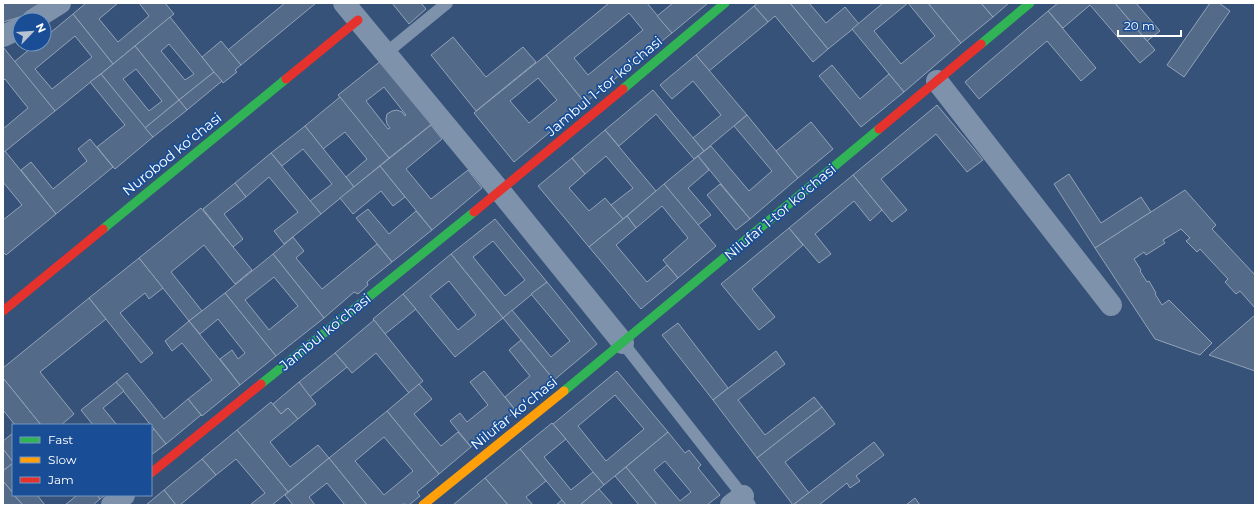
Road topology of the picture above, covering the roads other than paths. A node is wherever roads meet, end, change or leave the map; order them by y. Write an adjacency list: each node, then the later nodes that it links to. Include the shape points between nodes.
1 (60, 3): 6 (street)
2 (344, 3): 7 (street)
3 (447, 3): 8 (lane)
4 (725, 3): 10 (street, Jambul 1-tor koʻchasi)
5 (1030, 3): 9 (street, Nilufar 1-tor koʻchasi)
6 (45, 12)
7 (358, 20): 8 (street); 12 (street, Nurobod koʻchasi)
8 (386, 53): 10 (street)
9 (937, 81): 11 (street); 13 (street, Nilufar 1-tor koʻchasi)
10 (500, 191): 13 (street); 14 (street, Jambul koʻchasi)
11 (1111, 305)
12 (3, 311)
13 (623, 343): 16 (lane); 18 (street, Nilufar koʻchasi)
14 (152, 472)
15 (123, 496): 17 (street)
16 (741, 502)
17 (112, 505)
18 (423, 505)

